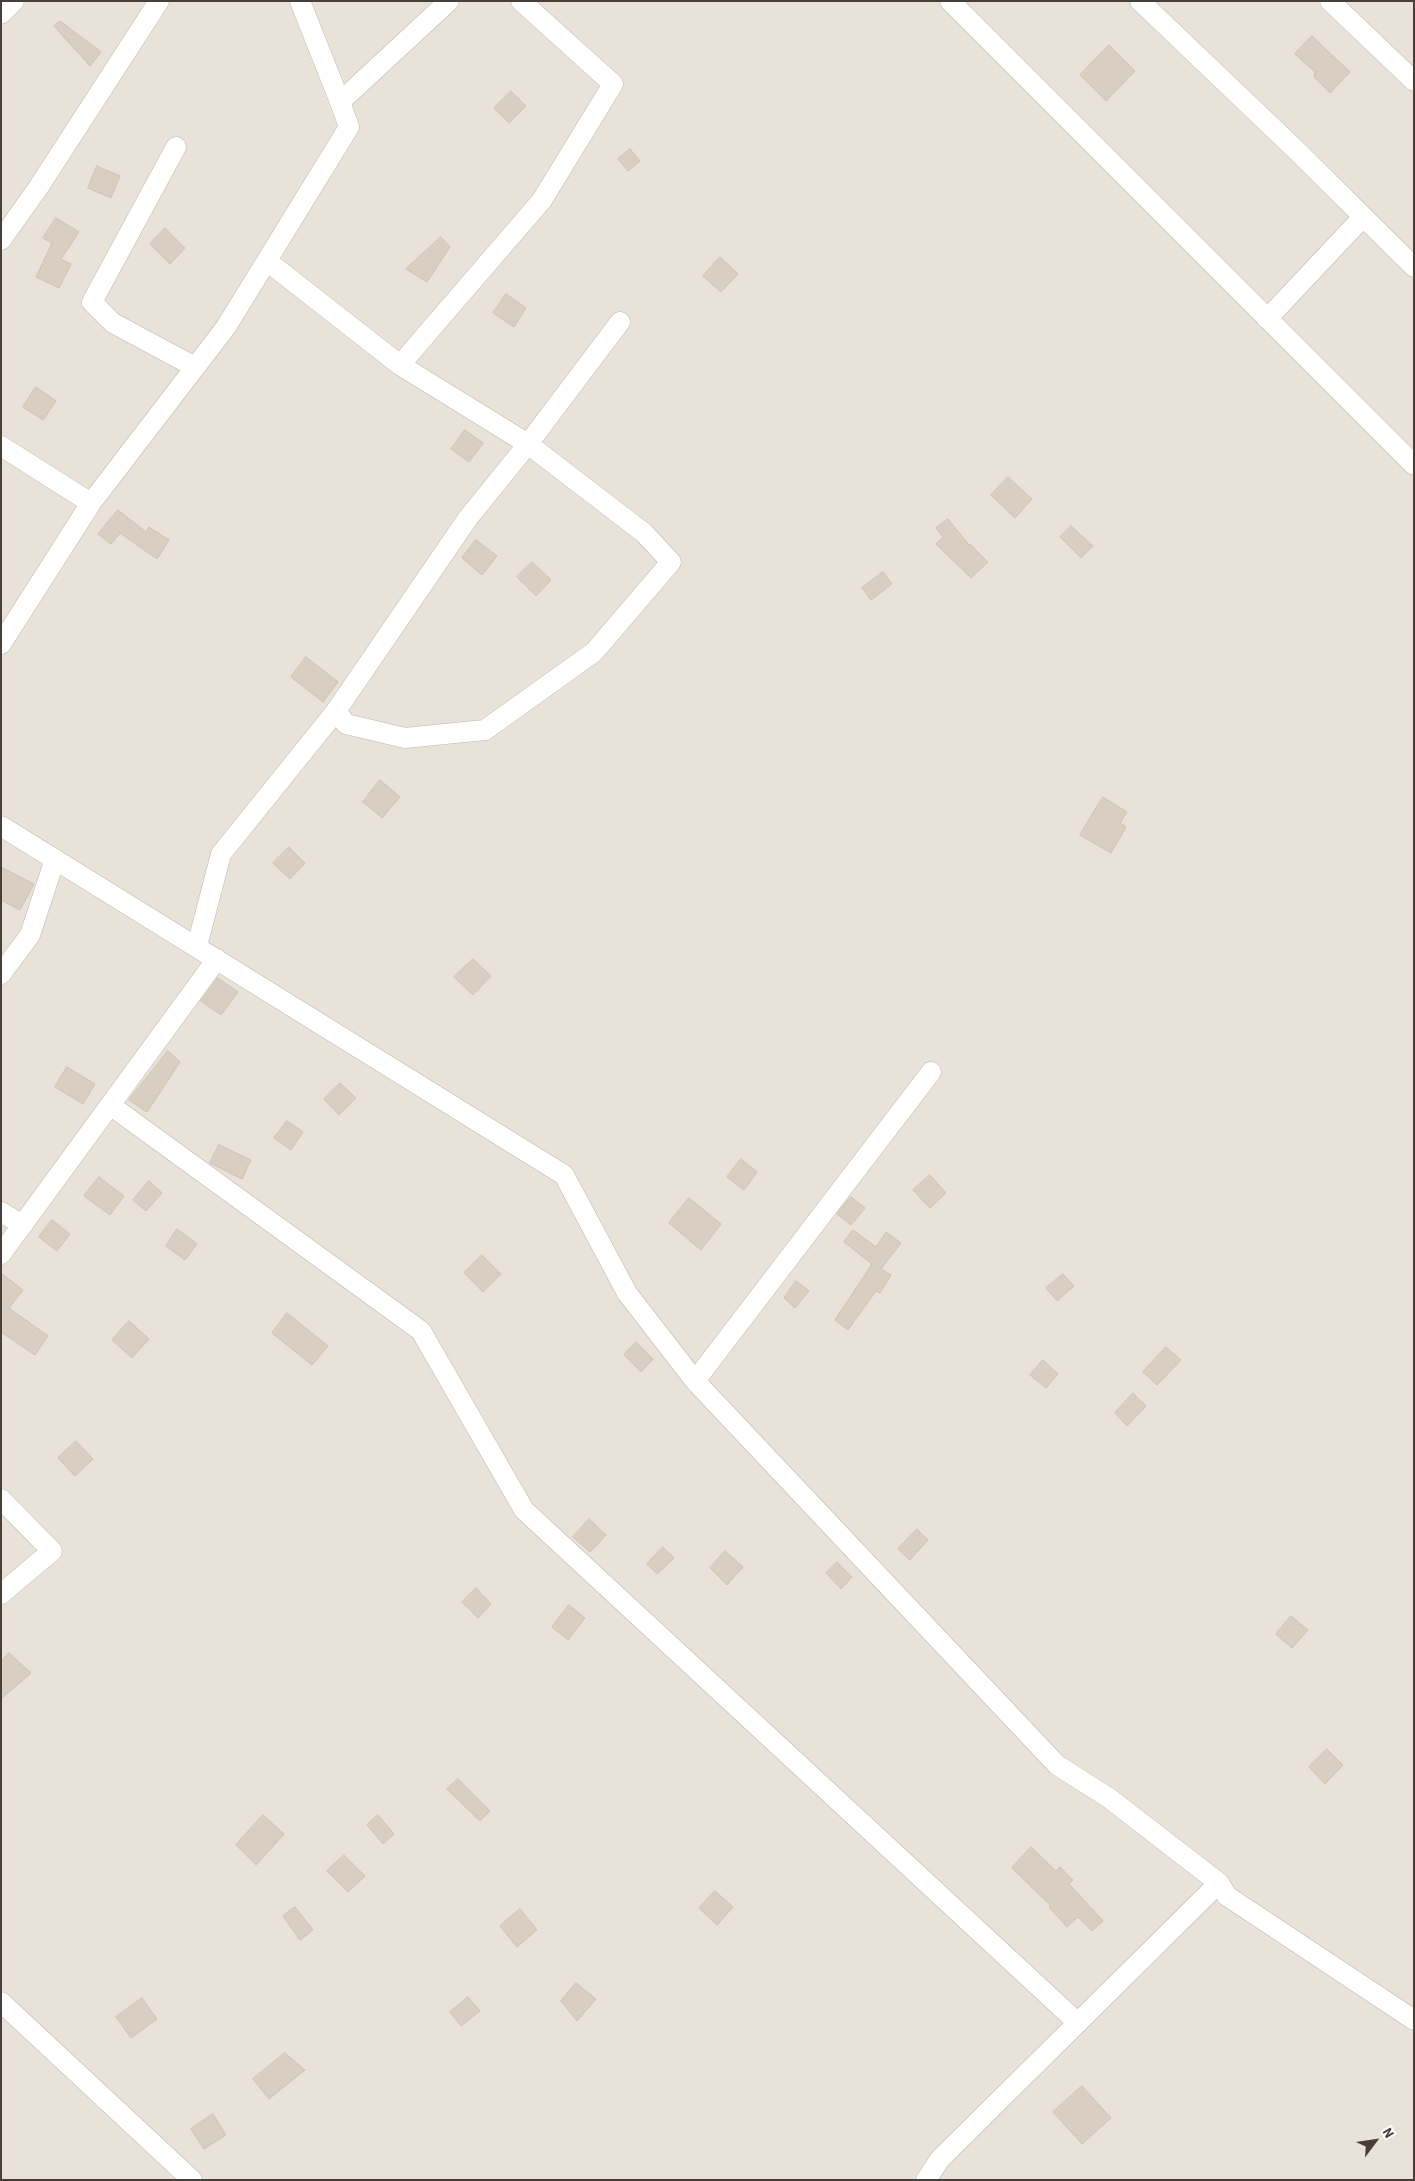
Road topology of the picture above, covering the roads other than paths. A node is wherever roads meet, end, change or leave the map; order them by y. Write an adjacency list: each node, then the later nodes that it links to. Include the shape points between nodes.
1 (14, 1): 9 (street)
2 (159, 1): 14 (street)
3 (300, 1): 11 (street)
4 (449, 1): 11 (street)
5 (521, 1): 19 (street, via 613,84 542,200)
6 (950, 1): 17 (street)
7 (1140, 1): 13 (street)
8 (1330, 1): 10 (street)
9 (1, 14)
10 (1414, 81)
11 (340, 102): 15 (street, via 350,127)
12 (176, 147): 20 (street, via 92,302 113,323)
13 (1363, 217): 16 (street); 17 (street)
14 (1, 240)
15 (266, 261): 19 (street); 20 (street, via 226,327)
16 (1414, 267)
17 (1267, 319): 23 (street)
18 (620, 322): 21 (street)
19 (400, 365): 21 (street)
20 (195, 367): 24 (street)
21 (528, 444): 26 (street, via 468,518); 26 (street, via 644,533 672,562 594,652 485,730 405,738 346,724)
22 (1, 446): 24 (street)
23 (1414, 465)
24 (91, 502): 25 (street)
25 (1, 644)
26 (336, 710): 29 (street, via 221,854)
27 (1, 826): 28 (street)
28 (55, 859): 29 (street); 31 (street, via 30,936)
29 (197, 946): 30 (street)
30 (217, 959): 33 (street); 37 (street, via 564,1175 627,1293)
31 (1, 974)
32 (931, 1072): 37 (street)
33 (110, 1105): 35 (street); 43 (street, via 421,1330 524,1510)
34 (1, 1212): 35 (street)
35 (23, 1225): 36 (street)
36 (1, 1254)
37 (694, 1381): 40 (street, via 1057,1765 1109,1798)
38 (1, 1499): 39 (street, via 52,1551)
39 (1, 1594)
40 (1219, 1883): 42 (street, via 1227,1896); 43 (street)
41 (1, 2002): 44 (street)
42 (1414, 2020)
43 (1078, 2023): 45 (street, via 940,2159)
44 (192, 2180)
45 (926, 2180)

